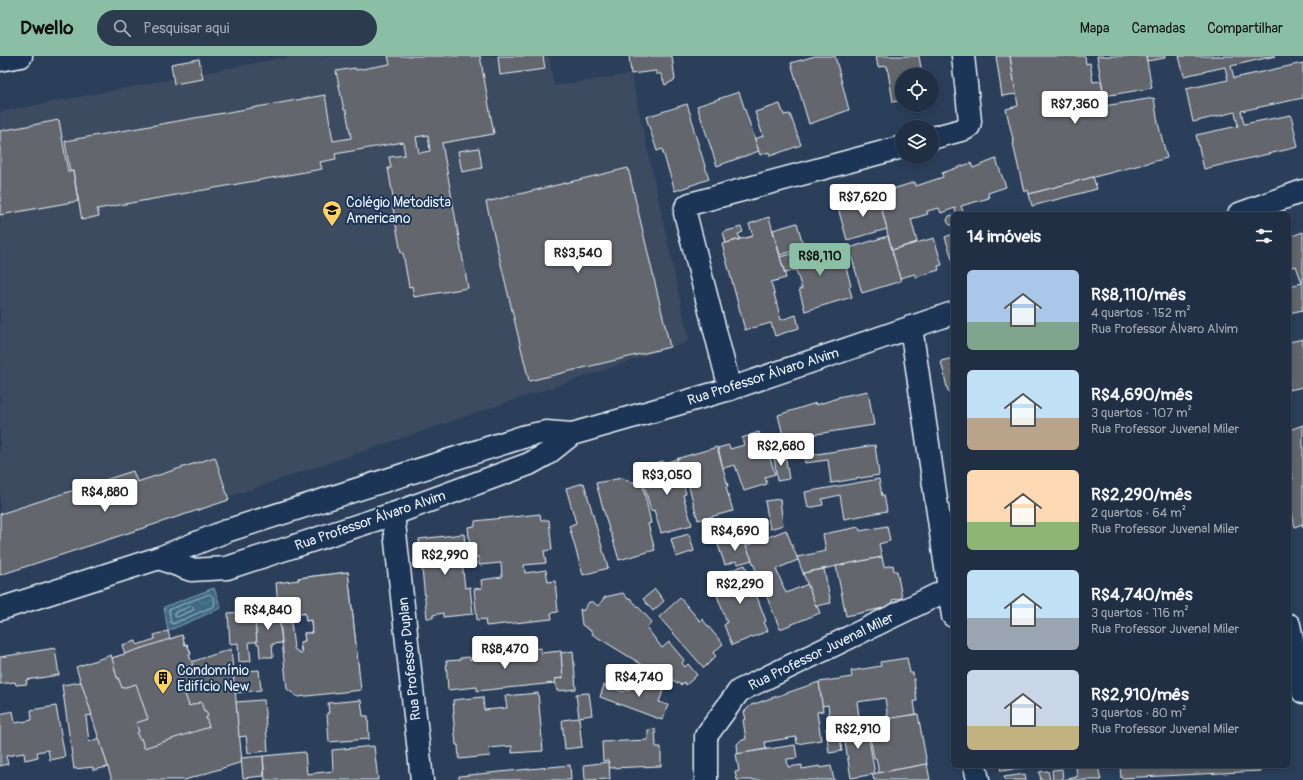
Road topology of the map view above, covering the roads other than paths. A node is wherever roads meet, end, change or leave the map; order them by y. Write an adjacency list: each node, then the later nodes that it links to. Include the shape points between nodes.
1 (21, 56): 3 (street)
2 (963, 56): 4 (street, via 969,126)
3 (0, 60)
4 (939, 136)
5 (895, 148): 10 (street, via 686,207 685,213)
6 (1303, 191): 7 (street)
7 (1245, 212)
8 (951, 314): 9 (street, Rua Professor Álvaro Alvim)
9 (911, 327): 10 (street, Rua Professor Álvaro Alvim); 14 (street)
10 (730, 389): 11 (street, Rua Professor Álvaro Alvim)
11 (572, 434): 12 (street, Rua Professor Álvaro Alvim, via 547,454 528,464); 13 (street, Rua Professor Álvaro Alvim, via 546,432 526,436 229,530)
12 (393, 514): 13 (street, Rua Professor Álvaro Alvim, via 227,568 191,570); 20 (street, Rua Professor Duplan)
13 (159, 558): 16 (street, Rua Professor Álvaro Alvim)
14 (949, 589): 15 (street); 21 (street, Rua Professor Juvenal Miler, via 739,691 706,736)
15 (951, 602)
16 (0, 609)
17 (1291, 635): 18 (street)
18 (1303, 692)
19 (975, 768): 22 (street)
20 (422, 780)
21 (706, 780)
22 (978, 780)

